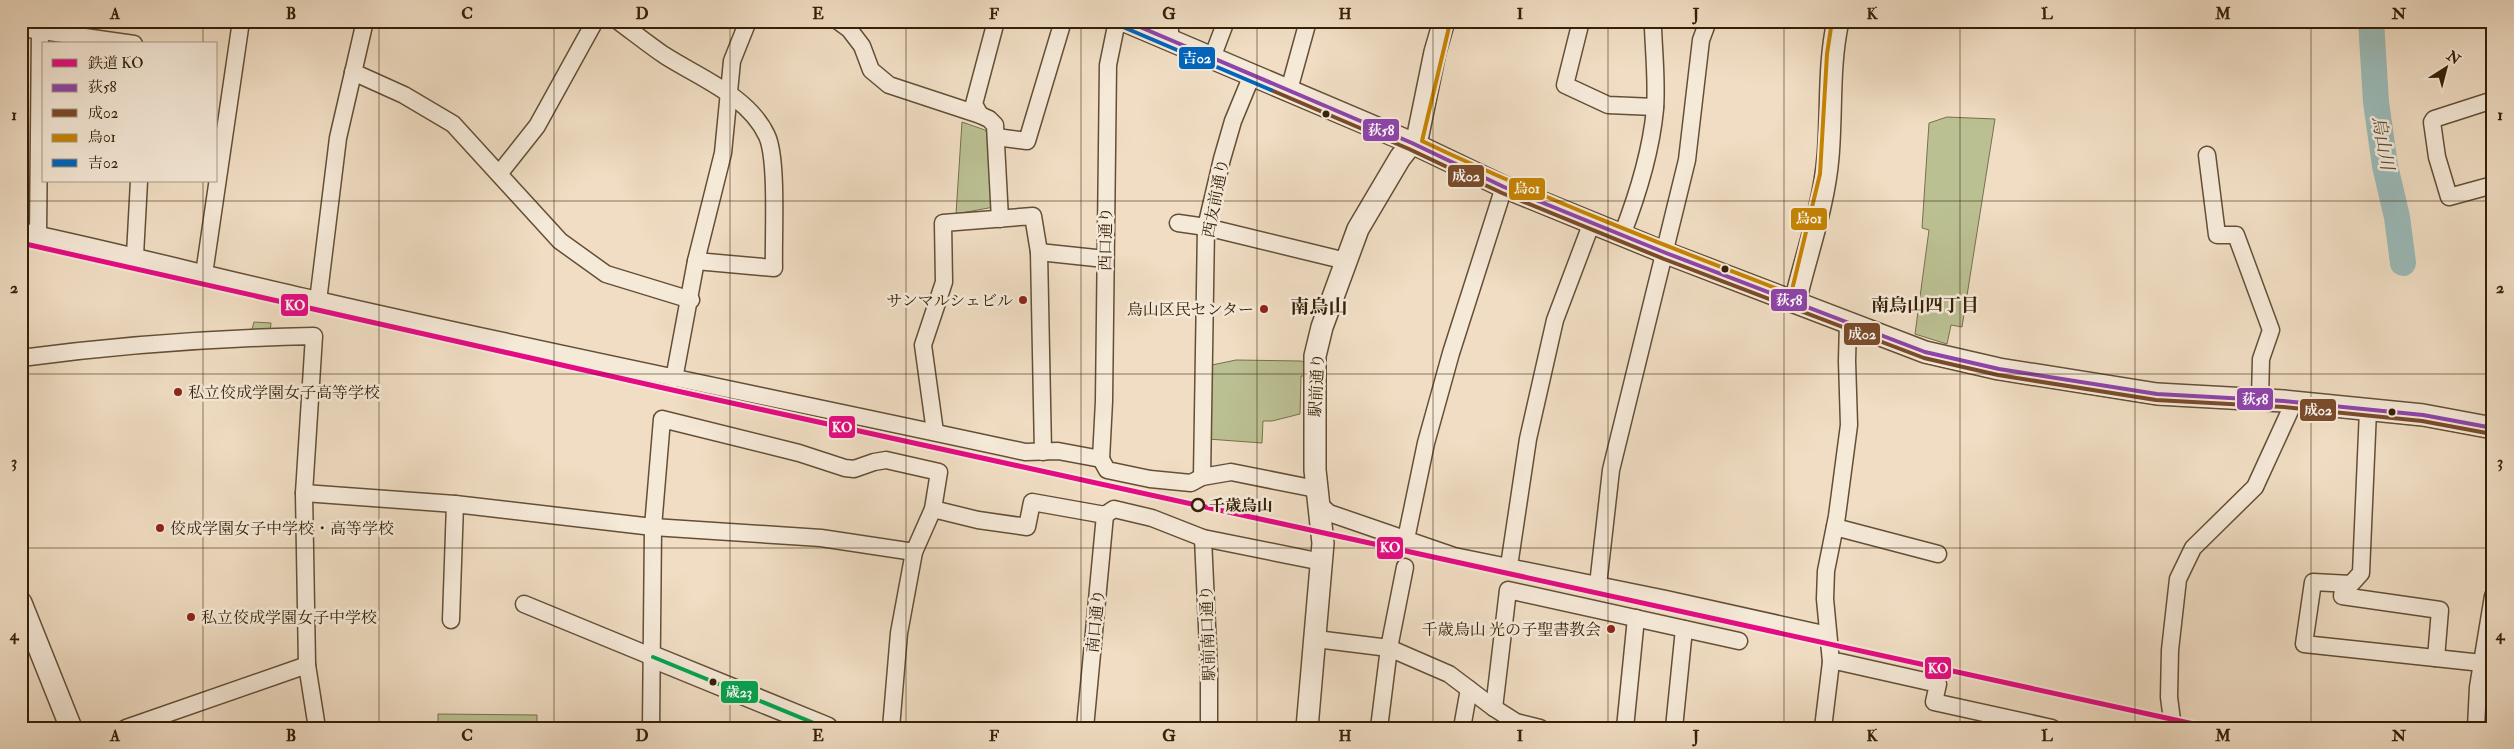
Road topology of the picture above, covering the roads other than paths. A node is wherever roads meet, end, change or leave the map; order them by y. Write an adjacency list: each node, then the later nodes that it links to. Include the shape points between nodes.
1 (241, 21): 34 (street)
2 (365, 21): 23 (street)
3 (595, 21): 33 (street, via 538,126)
4 (618, 21): 26 (street, via 665,55)
5 (748, 21): 26 (street, via 732,61)
6 (838, 21): 29 (street, via 862,46 872,70 889,85)
7 (996, 21): 29 (street, via 974,104)
8 (1063, 21): 30 (street, via 1027,141)
9 (1117, 21): 49 (street, 西口通り, via 1108,65)
10 (1125, 21): 20 (street)
11 (1226, 21): 22 (street)
12 (1308, 21): 25 (street)
13 (1444, 21): 31 (street, 駅前通り, via 1418,135)
14 (1581, 21): 28 (street, via 1564,85 1608,106)
15 (1655, 21): 28 (street)
16 (1708, 21): 47 (street, via 1702,40 1687,160)
17 (1838, 21): 55 (street, via 1832,47 1828,160)
18 (21, 28): 19 (street)
19 (40, 30): 21 (street); 44 (street)
20 (1170, 31): 22 (street)
21 (121, 42)
22 (1212, 58): 24 (street)
23 (353, 72): 33 (street, via 404,95 453,124); 53 (street, via 332,171)
24 (1252, 75): 25 (street); 42 (street, 西友前通り, via 1233,121)
25 (1289, 90): 31 (street)
26 (729, 92): 50 (street, via 723,153); 50 (street, via 767,136 772,158 774,268)
27 (2493, 100): 37 (street, via 2432,122 2437,158 2449,197)
28 (1655, 106): 45 (street, via 1637,196)
29 (980, 115): 30 (street, via 995,125)
30 (996, 137): 39 (street)
31 (1412, 143): 38 (street); 51 (street, 駅前通り, via 1358,229)
32 (2207, 154): 59 (street, via 2217,235 2236,235 2271,330 2261,359)
33 (498, 174): 54 (street, via 560,241 606,274)
34 (218, 178)
35 (139, 182): 48 (street)
36 (217, 182): 52 (street)
37 (2493, 184)
38 (1504, 187): 40 (street); 75 (street, via 1451,353 1426,443)
39 (1000, 219): 46 (street, via 1033,216); 63 (street, via 943,223 944,282 923,345)
40 (1592, 222): 45 (street); 79 (street, via 1556,320 1528,439)
41 (1178, 223): 42 (street)
42 (1206, 227): 51 (street); 66 (street, 西友前通り)
43 (21, 231): 44 (street)
44 (38, 234): 48 (street)
45 (1622, 235): 47 (street)
46 (1039, 252): 49 (street); 64 (street)
47 (1666, 253): 55 (street); 82 (street, via 1611,470)
48 (135, 255): 52 (street)
49 (1105, 259): 65 (street, 西口通り)
50 (696, 261): 54 (street)
51 (1346, 261): 68 (street, 駅前通り, via 1315,356)
52 (204, 274): 53 (street)
53 (318, 300): 58 (street)
54 (690, 300): 58 (street)
55 (1795, 302): 56 (street)
56 (1848, 322): 59 (street, via 1925,352 1998,370 2157,394); 73 (street, via 1849,425)
57 (21, 358): 67 (street, via 148,343 314,336)
58 (674, 379): 63 (street)
59 (2260, 398): 60 (street)
60 (2294, 402): 61 (street); 118 (street, via 2255,487 2194,548 2178,579 2170,650 2169,696)
61 (2368, 410): 62 (street, via 2423,415); 81 (street, via 2361,572 2350,584)
62 (2493, 428)
63 (935, 432): 64 (street, via 1025,452)
64 (1043, 452): 65 (street, via 1058,451)
65 (1101, 458): 66 (street, via 1108,470 1150,479 1191,483)
66 (1202, 477): 68 (street, via 1231,472)
67 (304, 493): 69 (street); 98 (street)
68 (1317, 494): 75 (street, via 1321,506 1329,513); 78 (street, 駅前通り)
69 (455, 504): 72 (street); 88 (street)
70 (934, 509): 71 (street, via 1027,527 1032,502); 72 (street, via 939,472 886,460 854,469 845,468 799,453 662,419); 76 (street)
71 (1105, 515): 74 (street, via 1114,509 1152,518); 108 (street, 南口通り)
72 (653, 527): 76 (street, via 821,538); 94 (street)
73 (1835, 528): 77 (street); 90 (street, via 1826,571)
74 (1203, 538): 78 (street); 109 (street, 駅前南口通り)
75 (1406, 539): 79 (street, via 1454,556)
76 (914, 552): 107 (street, via 899,633)
77 (1938, 554)
78 (1322, 562): 91 (street)
79 (1509, 566): 82 (street)
80 (1405, 567): 93 (street)
81 (2344, 584): 95 (street, via 2342,596 2440,610); 95 (street, via 2313,582 2304,644)
82 (1598, 585): 90 (street)
83 (2493, 596): 86 (street)
84 (21, 603): 102 (street)
85 (524, 604): 94 (street)
86 (2491, 614): 97 (street)
87 (1636, 618): 89 (street); 100 (street, via 1508,590); 114 (street)
88 (451, 620)
89 (1684, 629): 92 (street); 115 (street)
90 (1828, 635): 96 (street)
91 (1316, 639): 93 (street); 110 (street)
92 (1739, 641)
93 (1389, 648): 99 (street, via 1449,674); 111 (street)
94 (652, 657): 105 (street); 106 (street)
95 (2436, 658): 97 (street)
96 (1831, 662): 116 (street); 117 (street, via 1938,684 1934,702)
97 (2482, 663): 119 (street)
98 (307, 664): 103 (street); 104 (street)
99 (1469, 689): 100 (street); 112 (street)
100 (1494, 708): 101 (street)
101 (1515, 725): 113 (street)
102 (71, 728)
103 (126, 728)
104 (317, 728)
105 (651, 728)
106 (827, 728)
107 (891, 728)
108 (1085, 728)
109 (1209, 728)
110 (1307, 728)
111 (1379, 728)
112 (1462, 728)
113 (1540, 728)
114 (1625, 728)
115 (1674, 728)
116 (1823, 728)
117 (2052, 728)
118 (2173, 728)
119 (2476, 728)

